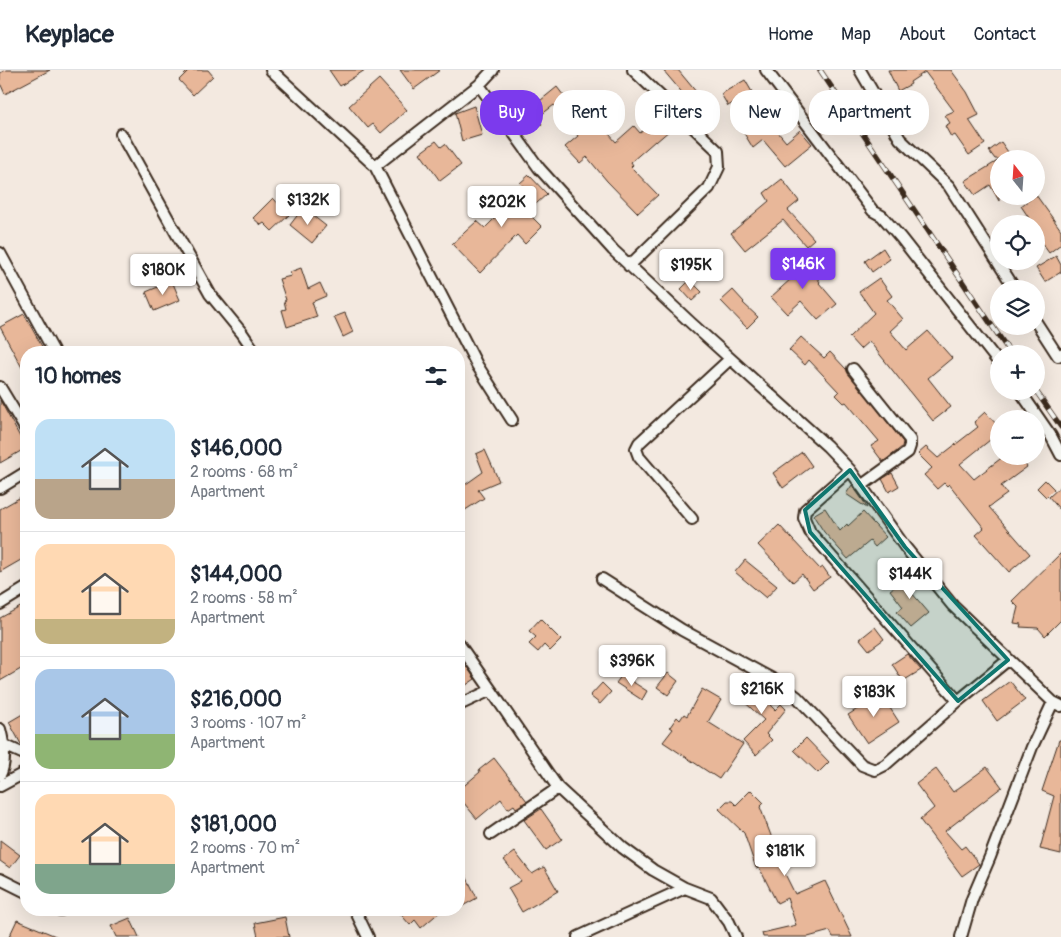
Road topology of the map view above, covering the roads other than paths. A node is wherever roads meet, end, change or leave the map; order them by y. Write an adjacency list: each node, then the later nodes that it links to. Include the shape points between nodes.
1 (272, 70): 8 (street)
2 (493, 70): 6 (street)
3 (634, 70): 10 (street, via 718,151 720,167 709,188)
4 (766, 70): 15 (street, via 873,211 882,216 901,238)
5 (860, 70): 11 (street, via 900,138 949,186)
6 (479, 85): 8 (street); 10 (street, via 539,168)
7 (121, 134): 14 (street, via 210,294)
8 (375, 166): 22 (street, via 476,365)
9 (0, 253): 13 (street)
10 (629, 266): 17 (street)
11 (1009, 280)
12 (1045, 335): 16 (street)
13 (51, 346)
14 (251, 346)
15 (990, 351)
16 (1060, 357)
17 (730, 359): 24 (street, via 828,446); 28 (street, via 636,449 639,457)
18 (853, 369): 26 (street, via 910,440 908,452)
19 (0, 387): 21 (street)
20 (1026, 400): 23 (street)
21 (20, 420)
22 (512, 420)
23 (1061, 455)
24 (850, 470): 26 (street); 35 (street, via 805,510 804,518 810,532)
25 (20, 476): 27 (street)
26 (861, 486): 33 (street, via 953,606)
27 (0, 488)
28 (692, 519)
29 (602, 580): 35 (street, via 682,630 776,681 797,697 862,765 875,770 885,765)
30 (20, 592): 31 (street)
31 (0, 604)
32 (465, 653): 34 (street)
33 (1008, 660): 35 (street); 37 (street)
34 (491, 690): 36 (street); 44 (street)
35 (958, 701)
36 (465, 702)
37 (1057, 704): 53 (street, via 1032,747 972,899)
38 (0, 729): 39 (street)
39 (4, 745): 40 (street); 41 (street)
40 (20, 752)
41 (0, 775)
42 (20, 775): 43 (street)
43 (0, 786)
44 (558, 788): 45 (street); 47 (street, via 622,848)
45 (491, 834)
46 (0, 879): 48 (street)
47 (685, 888): 51 (street); 52 (street, via 711,898)
48 (20, 889)
49 (358, 916): 50 (street)
50 (368, 937)
51 (578, 937)
52 (736, 937)
53 (961, 937)

